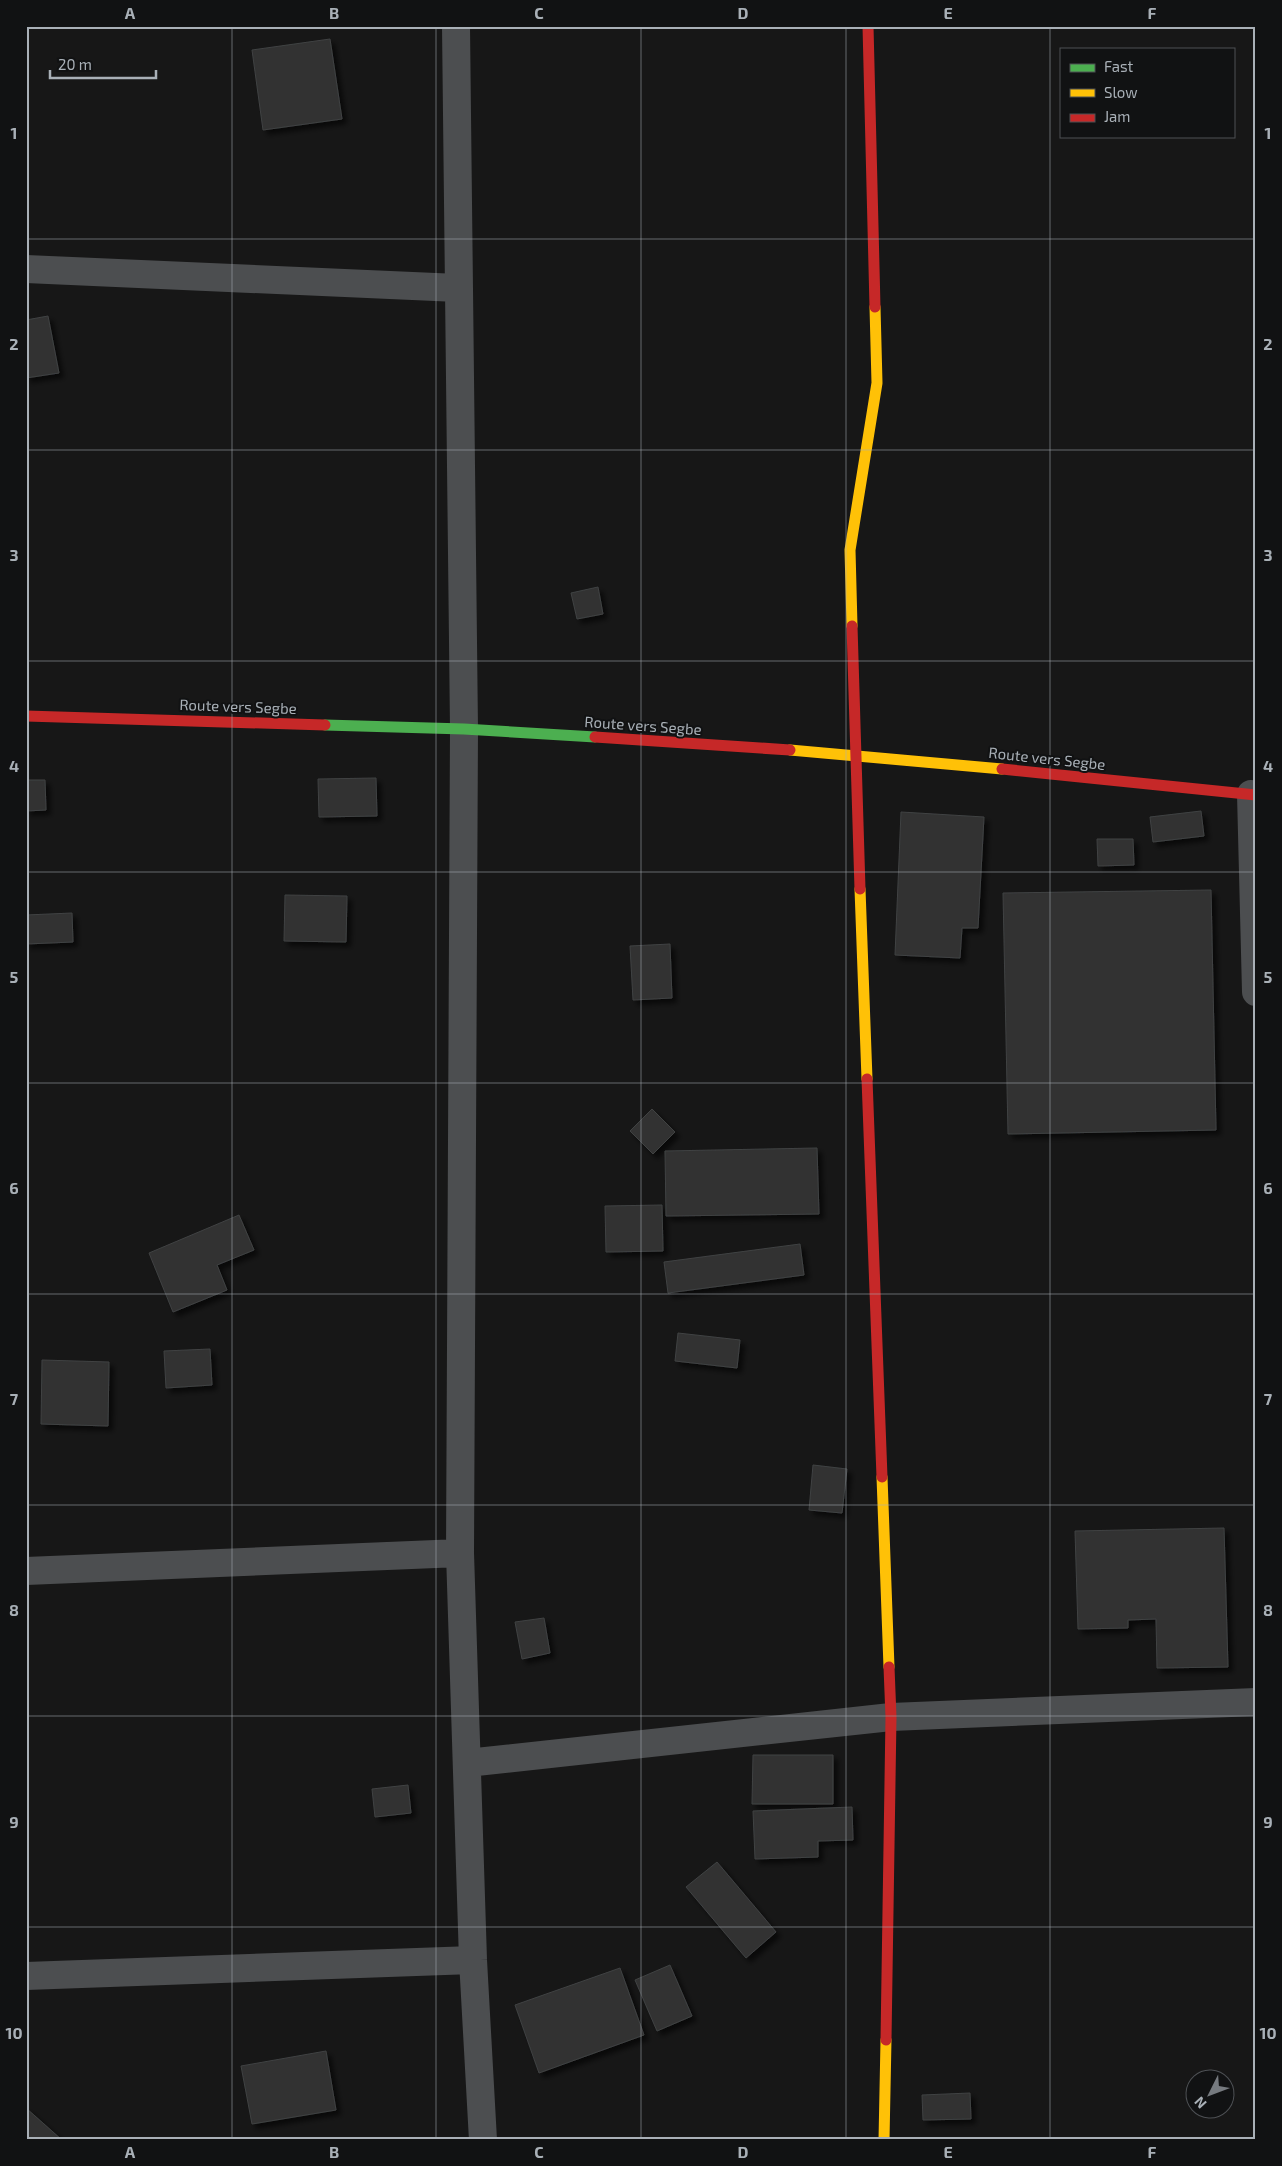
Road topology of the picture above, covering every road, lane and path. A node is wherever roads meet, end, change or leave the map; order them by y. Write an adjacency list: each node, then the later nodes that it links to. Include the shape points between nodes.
1 (456, 26): 4 (street)
2 (868, 26): 7 (street, via 877,383 850,550)
3 (26, 270): 4 (street)
4 (458, 288): 6 (street)
5 (26, 716): 6 (street, Route vers Segbe)
6 (464, 729): 7 (street, Route vers Segbe); 10 (street)
7 (855, 754): 8 (street, Route vers Segbe); 13 (street)
8 (1254, 794): 9 (street)
9 (1256, 992)
10 (460, 1553): 11 (street); 14 (street)
11 (26, 1571)
12 (1256, 1702): 13 (street)
13 (891, 1717): 14 (street); 18 (street)
14 (467, 1763): 15 (street)
15 (473, 1960): 16 (street); 17 (street)
16 (26, 1976)
17 (483, 2140)
18 (884, 2140)

